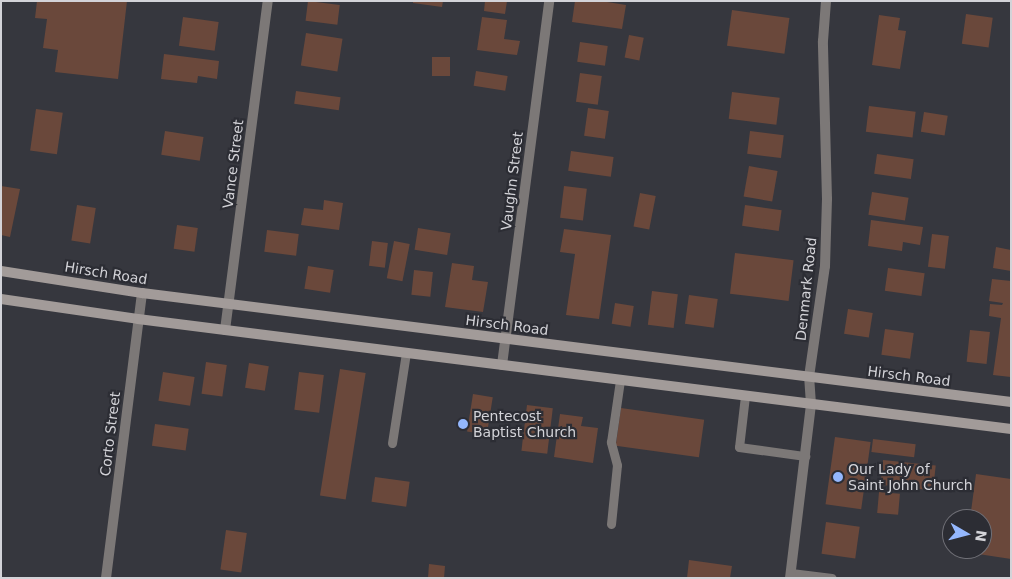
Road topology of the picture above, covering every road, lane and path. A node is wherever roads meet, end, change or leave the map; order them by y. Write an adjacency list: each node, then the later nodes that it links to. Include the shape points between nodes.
1 (268, 1): 7 (street, Vance Street)
2 (549, 1): 10 (street, Vaughn Street)
3 (826, 1): 13 (street, Denmark Road, via 823,41 827,199 825,266)
4 (1, 271): 5 (main road, Hirsch Road)
5 (142, 293): 7 (main road, Hirsch Road); 8 (street, Corto Street)
6 (1, 299): 8 (main road)
7 (228, 304): 9 (street, Vance Street); 10 (main road, Hirsch Road)
8 (138, 319): 9 (main road); 23 (street, Corto Street)
9 (225, 330): 11 (main road)
10 (505, 339): 12 (street, Vaughn Street); 13 (main road, Hirsch Road)
11 (406, 353): 12 (main road); 19 (lane)
12 (502, 365): 14 (main road)
13 (809, 377): 16 (main road, Hirsch Road); 17 (street, Denmark Road)
14 (620, 380): 15 (main road); 21 (lane, via 611,442 617,465)
15 (745, 396): 17 (main road); 20 (lane, via 739,447)
16 (1011, 402)
17 (811, 404): 18 (main road); 20 (street, Denmark Road)
18 (1011, 429)
19 (392, 443)
20 (805, 456): 22 (street, Denmark Road)
21 (611, 524)
22 (790, 575): 24 (lane)
23 (106, 578)
24 (832, 578)

